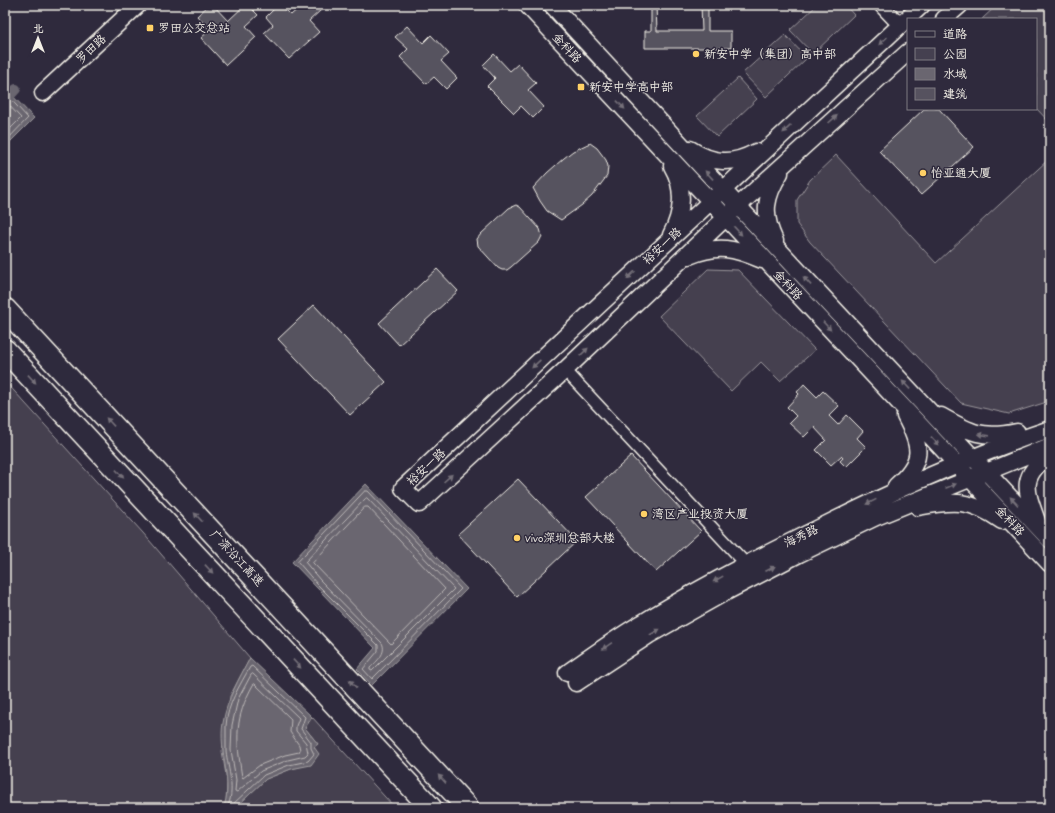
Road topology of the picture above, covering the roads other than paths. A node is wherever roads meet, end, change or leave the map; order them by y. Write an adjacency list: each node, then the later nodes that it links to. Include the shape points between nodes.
1 (138, 5): 12 (main road, 罗田路)
2 (528, 5): 15 (main road, 金科路, one-way to 15)
3 (552, 5): 13 (main road, 金科路)
4 (881, 5): 10 (street)
5 (922, 5): 7 (main road, 裕安一路)
6 (960, 5): 8 (main road)
7 (908, 18)
8 (945, 18)
9 (907, 19): 10 (main road, 裕安一路)
10 (900, 25): 14 (main road, 裕安一路, one-way to 14)
11 (907, 53): 16 (main road, 裕安一路, one-way to 11)
12 (43, 93)
13 (677, 141): 14 (main road, via 705,158 727,162 745,158); 17 (main road, 金科路, one-way to 13)
14 (770, 144): 17 (main road, 裕安一路)
15 (663, 151): 18 (main road, 金科路); 21 (main road, via 678,178 681,198 676,226)
16 (789, 159): 19 (main road, 裕安一路); 22 (main road, via 771,190 766,207 768,225)
17 (722, 189): 18 (main road, 裕安一路); 19 (main road, 金科路)
18 (710, 201): 20 (main road, 金科路); 21 (main road, 裕安一路)
19 (738, 206): 20 (main road, 裕安一路); 22 (main road, 金科路)
20 (725, 218): 23 (main road, 裕安一路); 24 (main road, 金科路, one-way to 24)
21 (667, 243): 27 (main road, 裕安一路, one-way to 27, via 404,488 419,504)
22 (780, 251): 29 (main road, 金科路, one-way to 22)
23 (682, 259): 24 (main road, via 706,250 723,248 738,250); 27 (main road, 裕安一路, one-way to 23)
24 (766, 262): 28 (main road, 金科路, one-way to 28)
25 (5, 309): 44 (highway, 广深沿江高速, one-way to 25)
26 (5, 350): 43 (highway, one-way to 43)
27 (565, 370): 41 (street)
28 (895, 399): 34 (main road, 金科路, one-way to 34); 37 (main road, via 914,433 917,458 907,476)
29 (927, 408): 30 (main road, one-way to 29, via 998,436 978,434); 33 (main road, 金科路)
30 (1050, 427): 33 (main road, 海秀路)
31 (1050, 446): 35 (main road, 海秀路)
32 (1050, 454): 39 (main road, via 1038,463 1027,484 1030,501)
33 (973, 457): 34 (main road, 海秀路); 35 (main road, 金科路)
34 (956, 464): 36 (main road, 金科路); 37 (main road, 海秀路)
35 (986, 472): 36 (main road, 海秀路); 39 (main road, 金科路, one-way to 35)
36 (970, 478): 38 (main road, 海秀路, one-way to 36); 40 (main road, 金科路)
37 (888, 494): 41 (main road, 海秀路, one-way to 41)
38 (876, 517): 40 (main road, via 937,503 961,503 984,510); 41 (main road, 海秀路, one-way to 38, via 642,623 571,678 722,594)
39 (1045, 535)
40 (1023, 536): 42 (main road, 金科路)
41 (746, 564)
42 (1050, 564)
43 (432, 808)
44 (468, 808)

